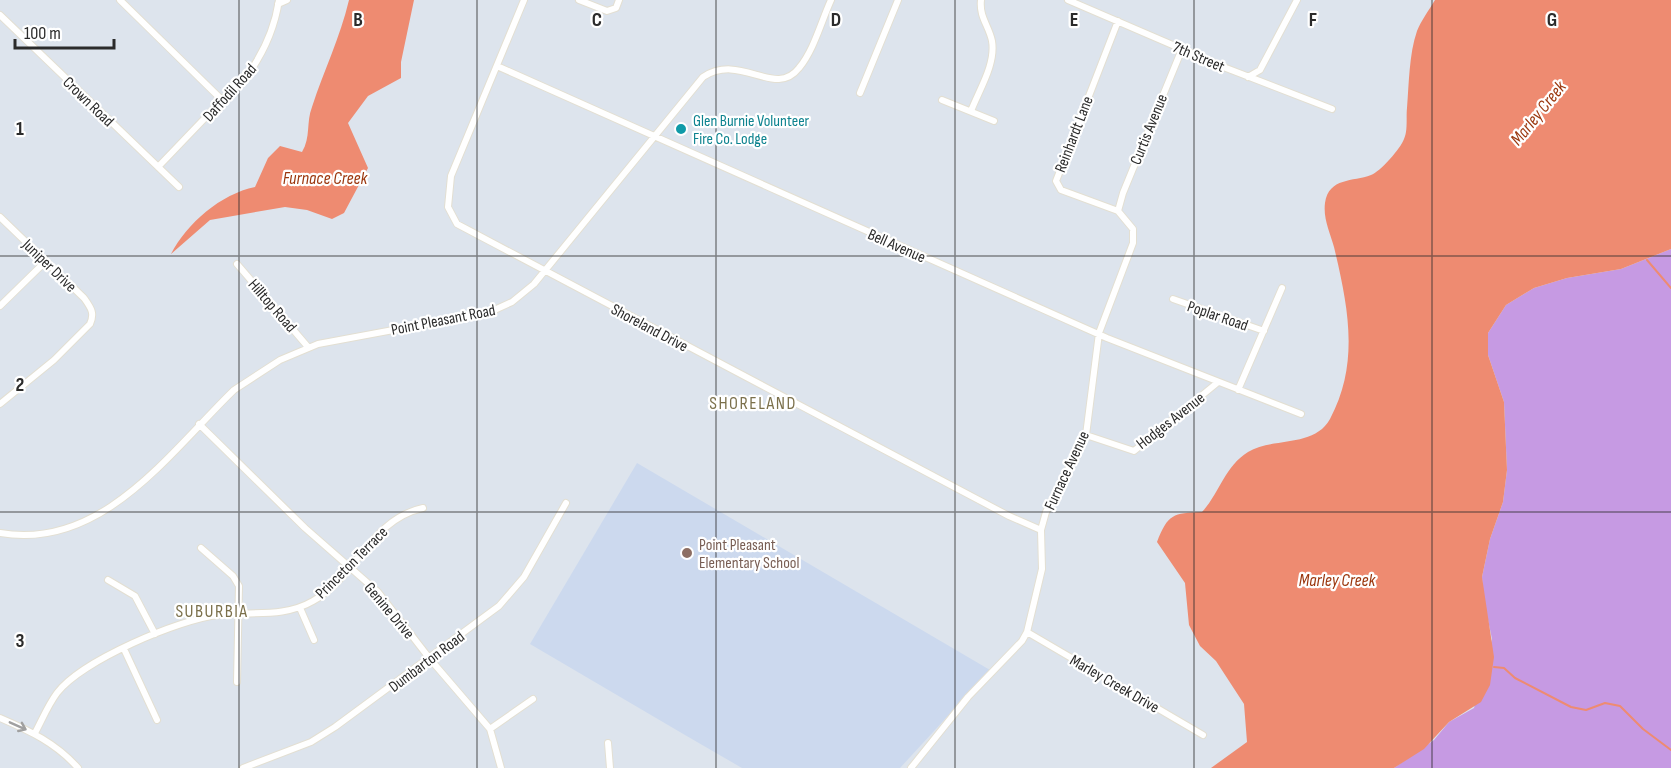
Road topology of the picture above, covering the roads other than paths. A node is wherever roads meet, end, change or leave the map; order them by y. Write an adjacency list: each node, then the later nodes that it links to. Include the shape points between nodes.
1 (120, 0): 19 (street)
2 (287, 0): 11 (street)
3 (524, 0): 15 (street, Shoreland Drive)
4 (579, 0): 5 (street, via 607,11 616,8)
5 (619, 0)
6 (831, 0): 23 (street, Point Pleasant Road, via 794,74 771,79 737,68 718,69 696,84)
7 (898, 0): 17 (street)
8 (981, 0): 21 (street, via 992,55)
9 (1068, 0): 13 (street, 7th Street)
10 (1297, 0): 16 (street, via 1260,70)
11 (278, 2): 19 (street, Daffodil Road, via 276,21 262,55)
12 (0, 15): 24 (street, Crown Road)
13 (1118, 21): 14 (street, 7th Street); 26 (street, Reinhardt Lane, via 1056,181 1061,190)
14 (1182, 49): 16 (street, 7th Street); 26 (street, Curtis Avenue)
15 (497, 66): 23 (street, Bell Avenue); 30 (street, Shoreland Drive, via 451,176 448,207 457,224)
16 (1248, 77): 20 (street, 7th Street)
17 (860, 93)
18 (942, 100): 21 (street)
19 (223, 101): 24 (street, Daffodil Road)
20 (1332, 109)
21 (971, 111): 22 (street)
22 (994, 120)
23 (654, 135): 30 (street, Point Pleasant Road); 35 (street, Bell Avenue)
24 (158, 167): 25 (street, Crown Road)
25 (178, 187)
26 (1118, 211): 35 (street, Furnace Avenue, via 1133,229 1132,243)
27 (0, 217): 28 (street, Juniper Drive)
28 (46, 261): 33 (street); 39 (street, Juniper Drive, via 84,298 93,317 54,360)
29 (237, 264): 36 (street, Hilltop Road)
30 (544, 272): 36 (street, Point Pleasant Road, via 522,295 490,312); 45 (street, Shoreland Drive)
31 (1282, 288): 34 (street)
32 (1173, 299): 34 (street, Poplar Road)
33 (0, 306)
34 (1264, 331): 38 (street)
35 (1099, 333): 37 (street, Bell Avenue); 42 (street, Furnace Avenue)
36 (308, 347): 41 (street, Point Pleasant Road, via 252,376)
37 (1217, 383): 38 (street, Bell Avenue); 42 (street, Hodges Avenue, via 1134,451)
38 (1238, 390): 40 (street, Bell Avenue)
39 (0, 404)
40 (1301, 414)
41 (199, 424): 46 (street, Point Pleasant Road, via 111,509 80,524 38,534); 48 (street, Genine Drive, via 305,528)
42 (1086, 435): 45 (street, Furnace Avenue)
43 (566, 503): 56 (street, Dumbarton Road, via 512,593)
44 (423, 508): 48 (street, Princeton Terrace, via 393,520)
45 (1041, 530): 52 (street, Furnace Avenue, via 1042,569)
46 (0, 533)
47 (201, 548): 51 (street, via 239,586)
48 (351, 566): 50 (street, Princeton Terrace, via 328,591); 56 (street, Genine Drive, via 378,592)
49 (108, 580): 53 (street, via 135,596)
50 (300, 608): 51 (street, Princeton Terrace, via 275,613); 54 (street)
51 (239, 612): 53 (street, Princeton Terrace, via 201,616); 57 (street)
52 (1027, 632): 63 (street, Marley Creek Drive); 69 (street, Furnace Avenue)
53 (154, 634): 55 (street, Princeton Terrace)
54 (314, 640)
55 (124, 649): 60 (street); 62 (street, Princeton Terrace, via 71,678 56,693)
56 (430, 659): 61 (street, Genine Drive); 66 (street, Dumbarton Road, via 311,742)
57 (237, 682)
58 (533, 699): 61 (street)
59 (0, 718): 62 (street, one-way to 62)
60 (157, 720)
61 (490, 729): 67 (street, Genine Drive)
62 (35, 733): 65 (street)
63 (1203, 735)
64 (608, 743): 68 (street)
65 (78, 768)
66 (243, 768)
67 (501, 768)
68 (610, 768)
69 (910, 768)

